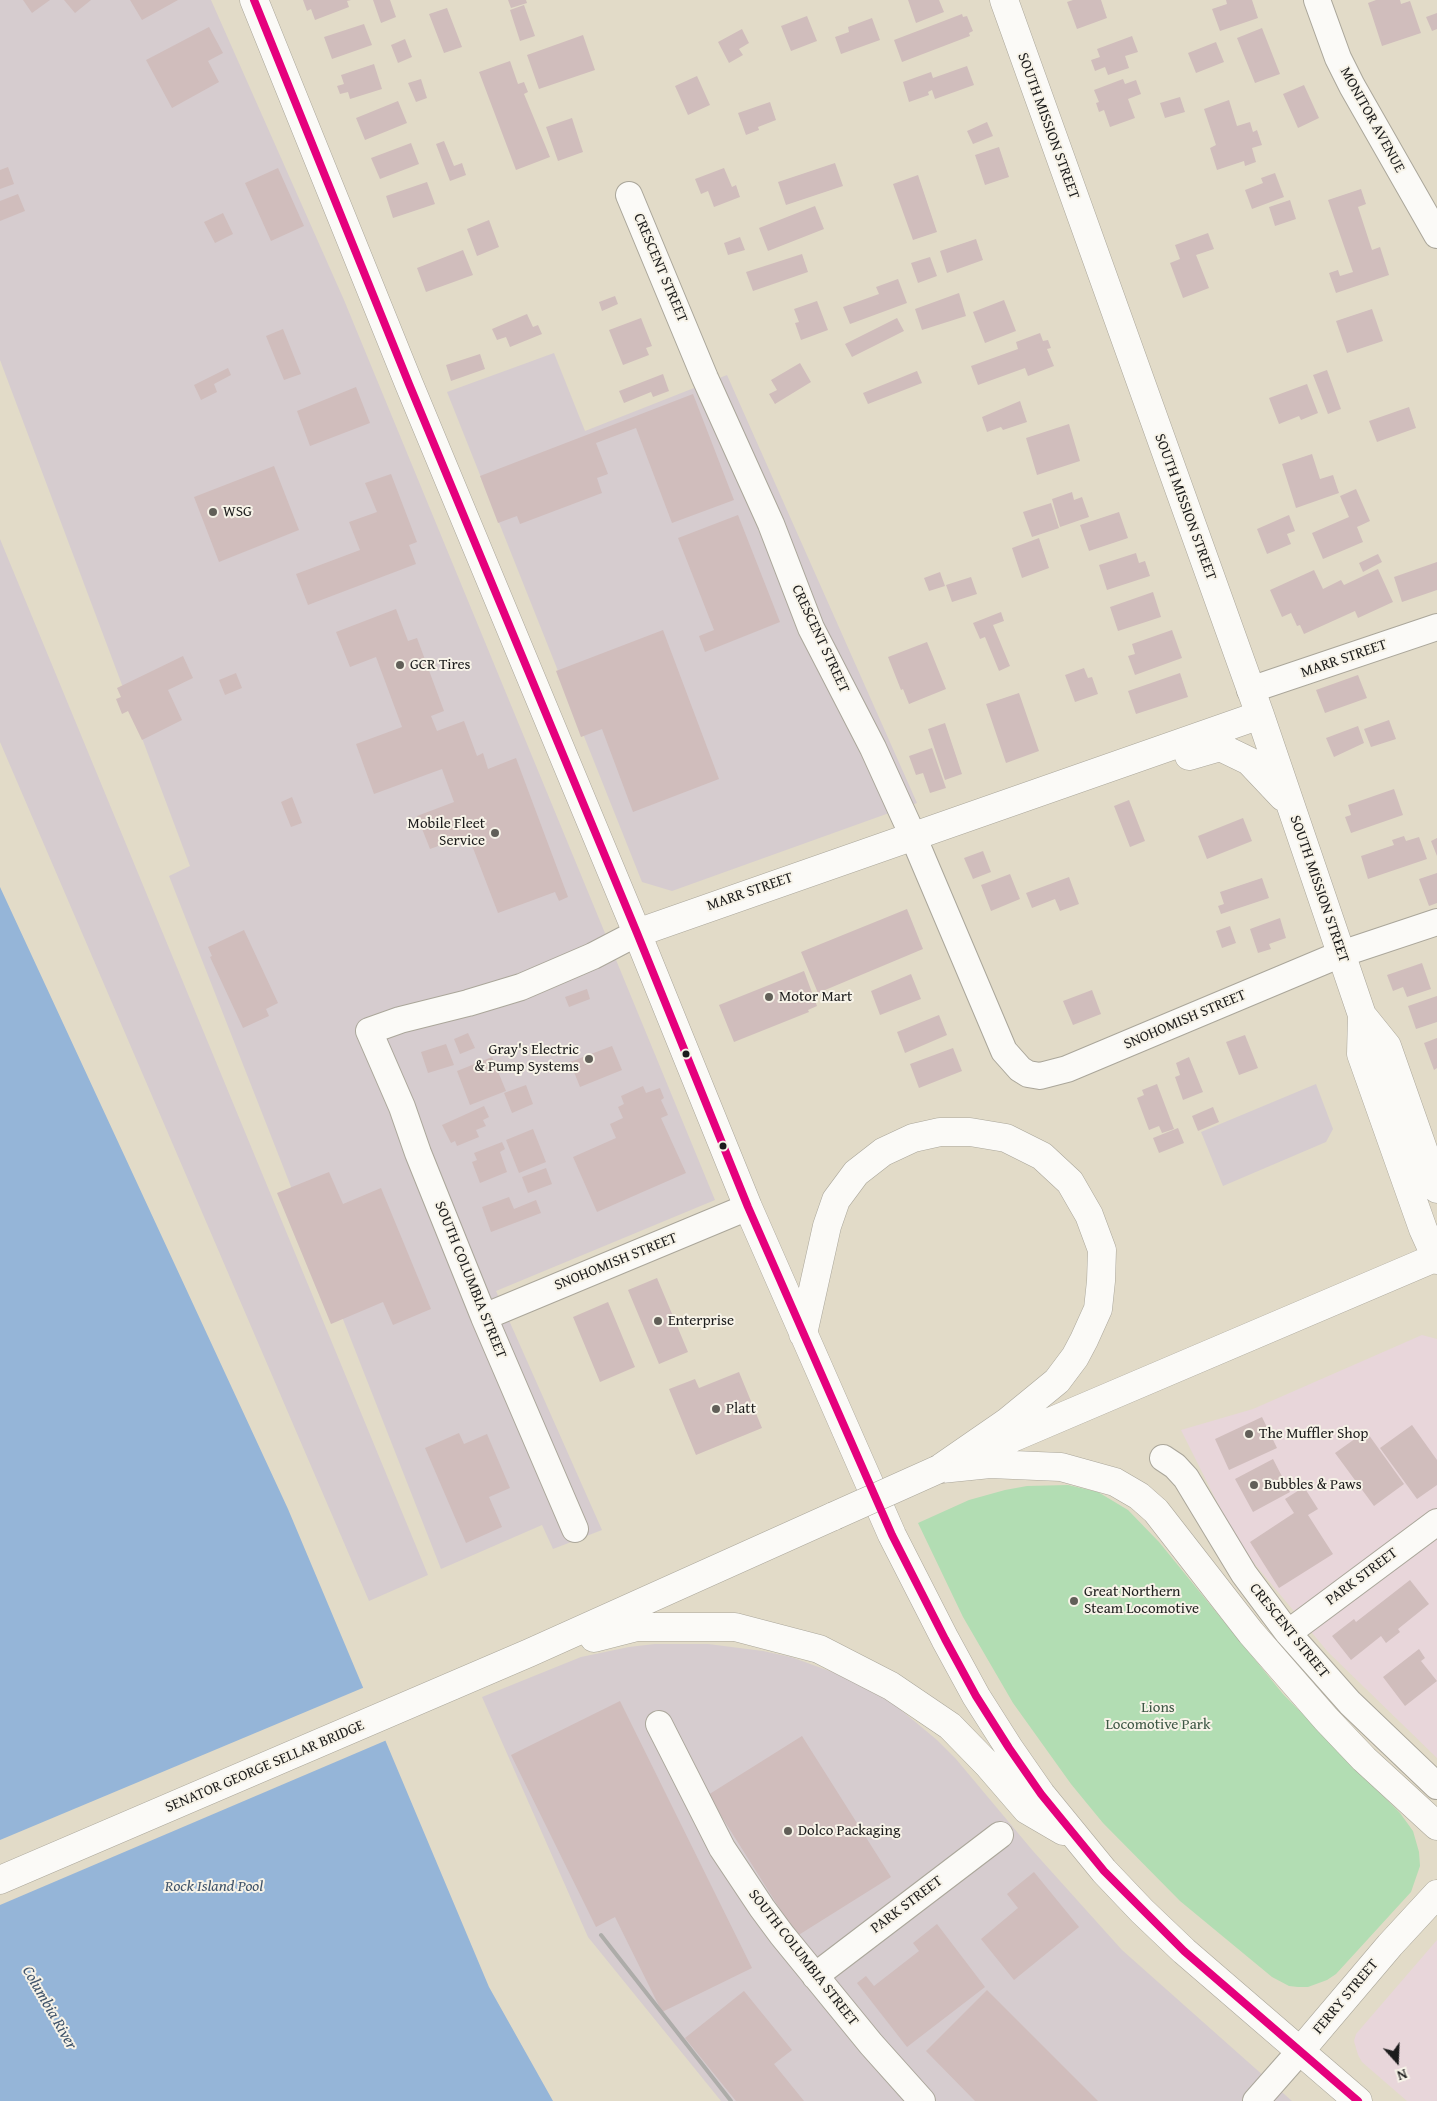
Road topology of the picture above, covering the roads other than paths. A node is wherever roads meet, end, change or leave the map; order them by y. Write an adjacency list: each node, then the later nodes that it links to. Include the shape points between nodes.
1 (254, 0): 12 (main road, via 405,375)
2 (1004, 0): 7 (main road, SOUTH MISSION STREET)
3 (1317, 0): 5 (street, MONITOR AVENUE, via 1352,86)
4 (629, 194): 10 (street, CRESCENT STREET, via 771,524 811,628 873,748)
5 (1437, 235)
6 (1437, 627): 7 (street, MARR STREET)
7 (1255, 703): 8 (main road, MARR STREET); 9 (main road, SOUTH MISSION STREET)
8 (1135, 760): 9 (main road, via 1152,767 1220,747 1249,761); 10 (main road, MARR STREET)
9 (1290, 804): 13 (main road, SOUTH MISSION STREET)
10 (913, 836): 12 (main road, MARR STREET); 16 (street, CRESCENT STREET, via 1004,1051)
11 (1437, 922): 13 (street, SNOHOMISH STREET)
12 (637, 933): 15 (street, MARR STREET, via 521,987); 18 (main road)
13 (1341, 954): 14 (main road, SOUTH MISSION STREET); 16 (street, SNOHOMISH STREET, via 1068,1069 1040,1076)
14 (1362, 1015): 17 (main road, SOUTH MISSION STREET, via 1387,1046); 19 (main road, SOUTH MISSION STREET, via 1361,1054 1423,1229)
15 (369, 1031): 20 (street, SOUTH COLUMBIA STREET)
16 (1028, 1074)
17 (1437, 1189)
18 (748, 1207): 20 (street, SNOHOMISH STREET); 21 (main road)
19 (1437, 1258): 23 (main road)
20 (484, 1317): 25 (street, SOUTH COLUMBIA STREET)
21 (803, 1334): 23 (main road, via 827,1226 836,1200 856,1173 883,1152 913,1138 940,1132 970,1132 1006,1138 1042,1156 1070,1182 1089,1216 1102,1250 1098,1309 1084,1340 1056,1381 1007,1422); 32 (main road, via 892,1535 944,1639 1009,1748)
22 (1163, 1458): 26 (street, CRESCENT STREET, via 1186,1478 1244,1574)
23 (939, 1469): 27 (main road, bridge); 30 (main road, via 990,1464 1061,1467 1115,1482 1139,1496 1160,1517 1251,1633 1326,1719)
24 (1437, 1522): 26 (street, PARK STREET)
25 (575, 1529)
26 (1288, 1633): 29 (street, CRESCENT STREET, via 1342,1694)
27 (529, 1653): 32 (main road, via 637,1627 735,1627 819,1649 891,1686 950,1726 1026,1810); 33 (main road, SENATOR GEORGE SELLAR BRIDGE)
28 (659, 1724): 35 (street, SOUTH COLUMBIA STREET, via 722,1848 782,1935)
29 (1437, 1786)
30 (1437, 1826)
31 (1000, 1835): 35 (street, PARK STREET)
32 (1074, 1836): 36 (main road, via 1176,1944)
33 (0, 1880)
34 (1437, 1894): 36 (main road, FERRY STREET)
35 (815, 1976): 37 (street, SOUTH COLUMBIA STREET)
36 (1301, 2050): 38 (street, FERRY STREET); 39 (main road)
37 (922, 2101)
38 (1256, 2101)
39 (1358, 2101)

